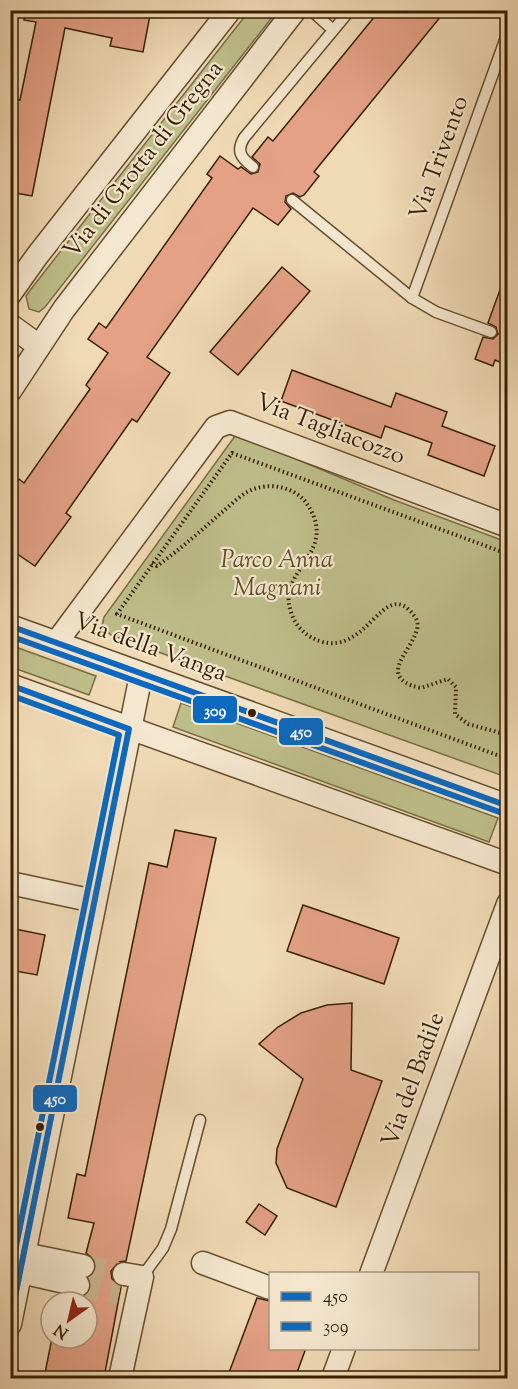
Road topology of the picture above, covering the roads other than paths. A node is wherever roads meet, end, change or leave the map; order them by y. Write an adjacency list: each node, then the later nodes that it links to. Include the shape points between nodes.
1 (230, 10): 9 (street, Via di Grotta di Gregna)
2 (295, 10): 13 (street, Via di Grotta di Gregna, via 123,230)
3 (311, 10): 5 (lane)
4 (350, 10): 5 (lane)
5 (333, 30): 7 (lane, via 240,145 242,158)
6 (507, 32): 10 (lane, Via Trivento)
7 (253, 167)
8 (292, 200): 10 (lane)
9 (10, 294)
10 (412, 298): 12 (lane, via 436,312)
11 (10, 326): 13 (street)
12 (491, 332)
13 (39, 346): 14 (street, Via di Grotta di Gregna)
14 (10, 392)
15 (507, 526): 17 (street, Via Tagliacozzo, via 230,422 216,427)
16 (10, 626): 17 (street, Via della Vanga)
17 (56, 643): 18 (street, Via della Vanga)
18 (141, 675): 20 (street); 21 (street, Via della Vanga)
19 (10, 685): 20 (street)
20 (129, 729): 22 (street); 24 (street)
21 (507, 806)
22 (507, 864)
23 (10, 883): 24 (street)
24 (94, 901): 27 (street)
25 (507, 904): 29 (street, Via del Badile)
26 (200, 1120): 31 (lane, via 171,1229 163,1248)
27 (22, 1263): 30 (street); 33 (street)
28 (203, 1263): 32 (street)
29 (372, 1272)
30 (81, 1275)
31 (131, 1286): 35 (street)
32 (269, 1288)
33 (10, 1324)
34 (343, 1350): 36 (street)
35 (120, 1378)
36 (333, 1378)

